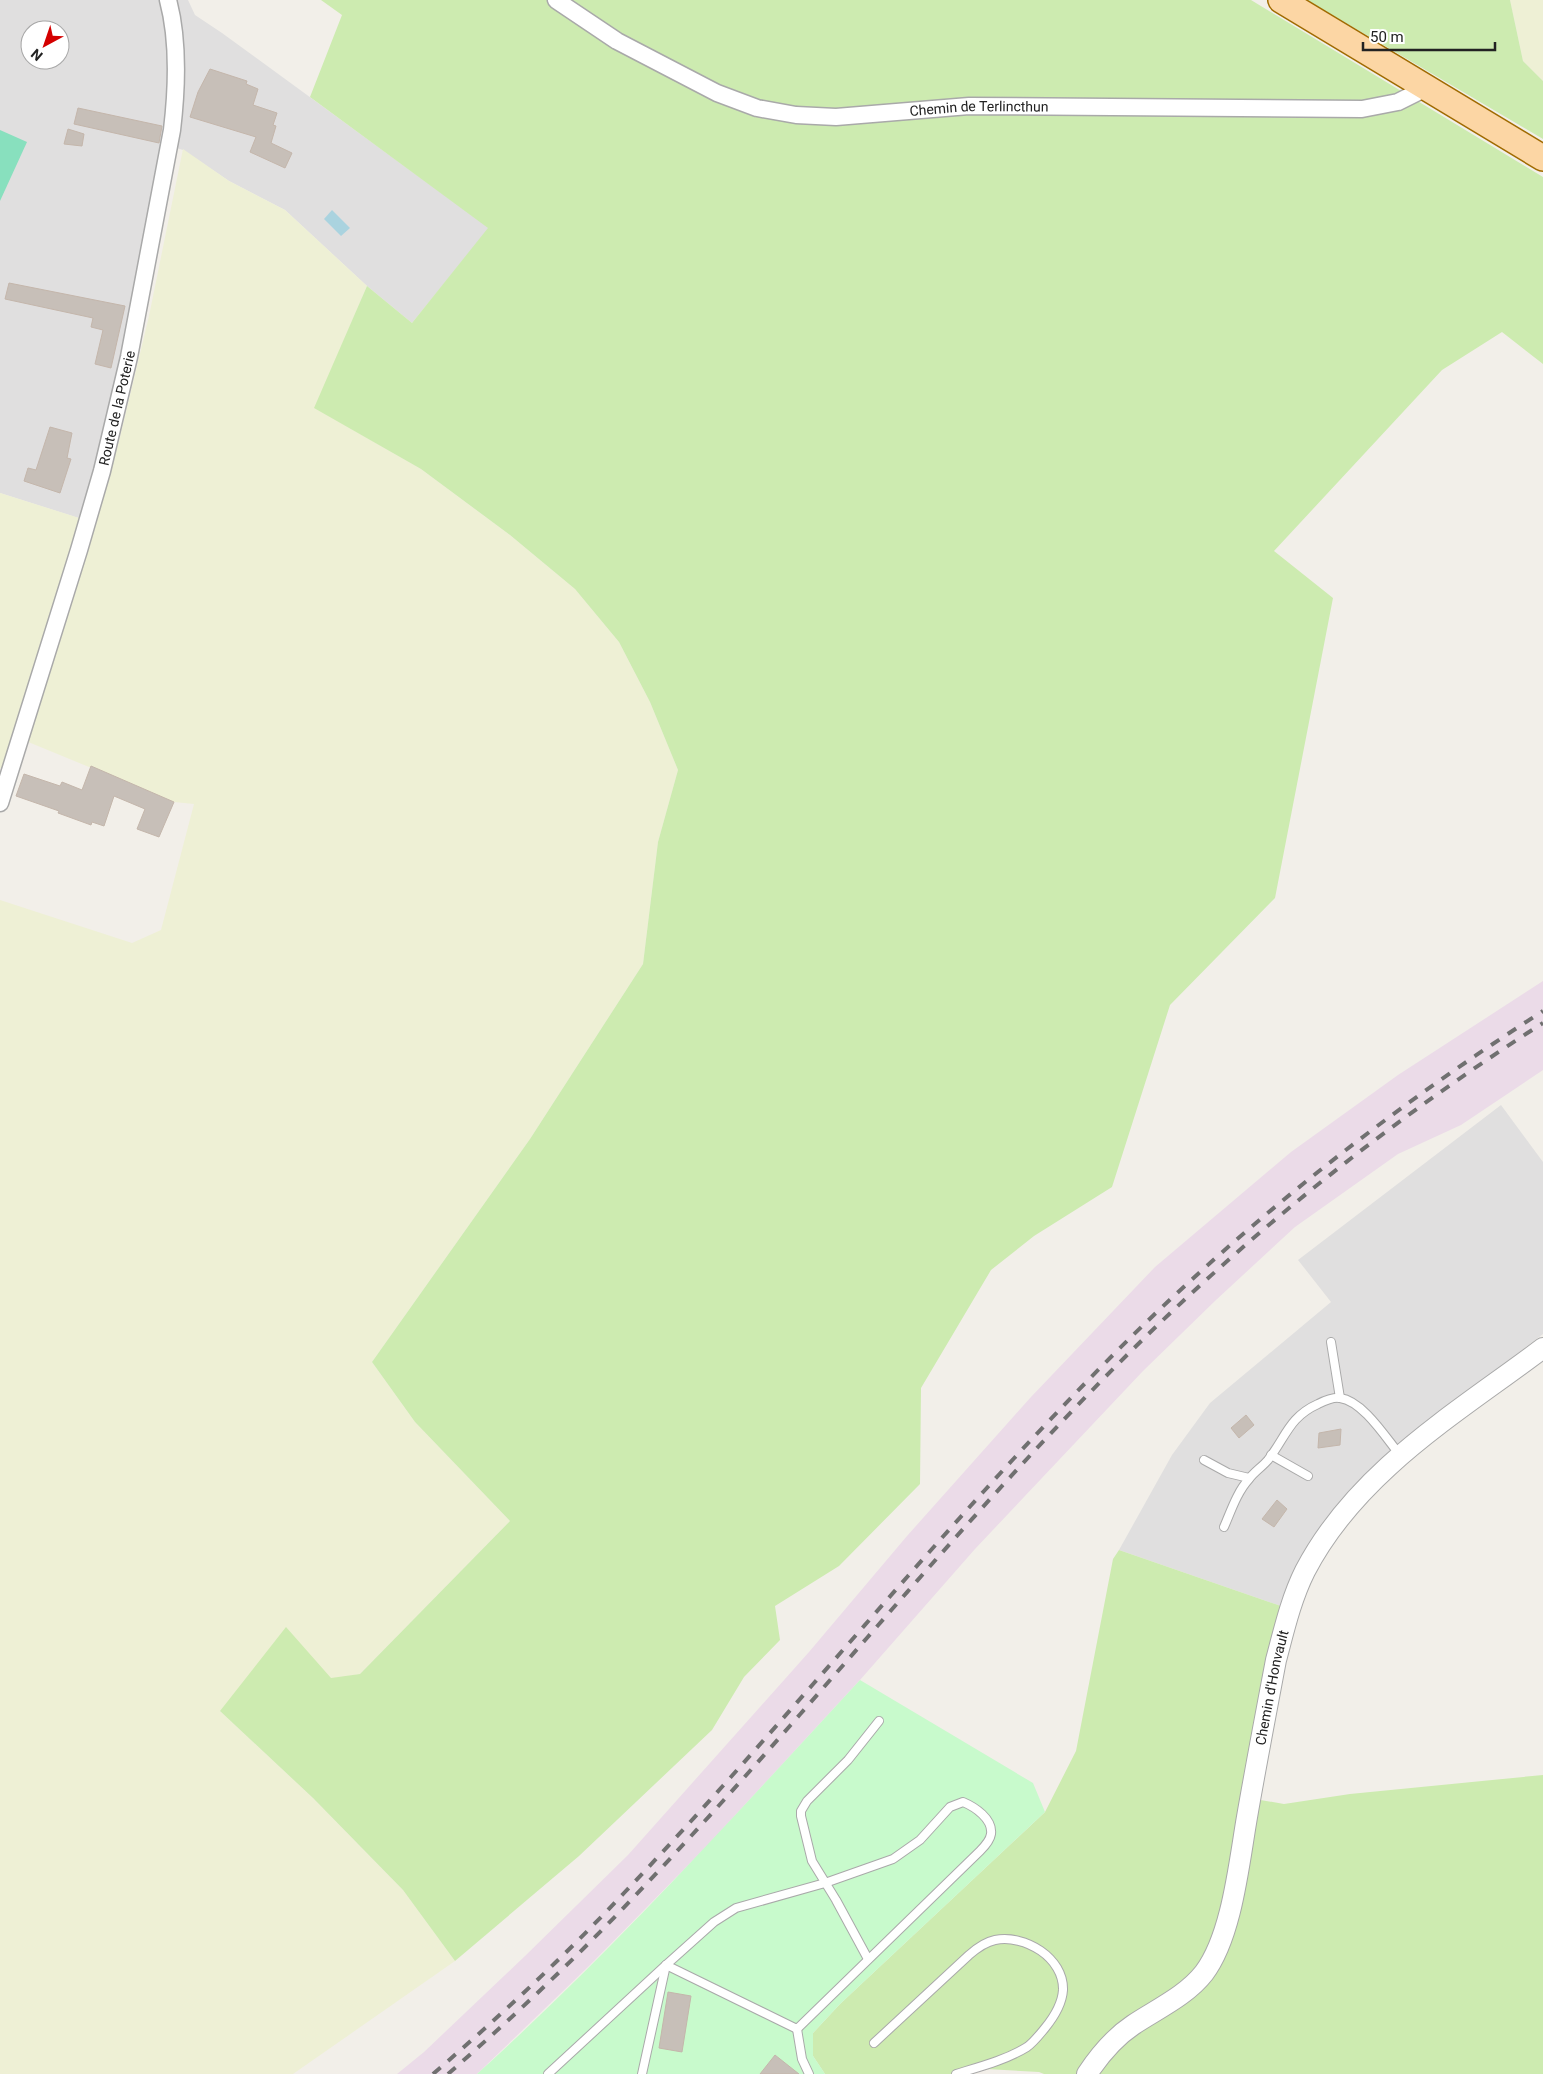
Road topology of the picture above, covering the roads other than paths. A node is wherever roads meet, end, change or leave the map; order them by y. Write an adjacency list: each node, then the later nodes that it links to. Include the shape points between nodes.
1 (556, 0): 4 (street, Chemin de Terlincthun, via 617,41 717,94 757,108 796,115 836,117 969,106 1362,108 1398,102)
2 (1281, 0): 4 (main road)
3 (171, 1): 6 (street, Route de la Poterie, via 175,44 172,130 125,373 82,543)
4 (1426, 88): 5 (main road)
5 (1543, 158)
6 (0, 803)
7 (1331, 1342): 9 (lane)
8 (1543, 1348): 11 (street, Chemin d'Honvault)
9 (1340, 1398): 10 (lane, via 1312,1406 1295,1419); 11 (lane, via 1363,1410)
10 (1271, 1455): 13 (lane); 14 (lane)
11 (1400, 1455): 26 (street, Chemin d'Honvault, via 1333,1526 1308,1566 1293,1600 1276,1660 1233,1892 1214,1956 1196,1982 1124,2032)
12 (1204, 1460): 14 (lane, via 1228,1473)
13 (1308, 1476)
14 (1249, 1478): 15 (lane)
15 (1224, 1527)
16 (879, 1721): 17 (lane, via 801,1811 809,1853)
17 (825, 1883): 18 (lane); 18 (lane, via 904,1853 956,1803 970,1805 988,1821 991,1834 985,1846); 19 (lane, via 736,1908 714,1922)
18 (868, 1959): 20 (lane)
19 (666, 1965): 20 (lane); 22 (lane); 23 (lane)
20 (796, 2030): 24 (lane)
21 (874, 2043): 25 (lane, via 985,1943 1018,1941 1041,1951 1054,1964 1062,1983 1062,1997 1053,2017 1027,2047)
22 (548, 2074)
23 (642, 2074)
24 (809, 2074)
25 (956, 2074)
26 (1087, 2074)

